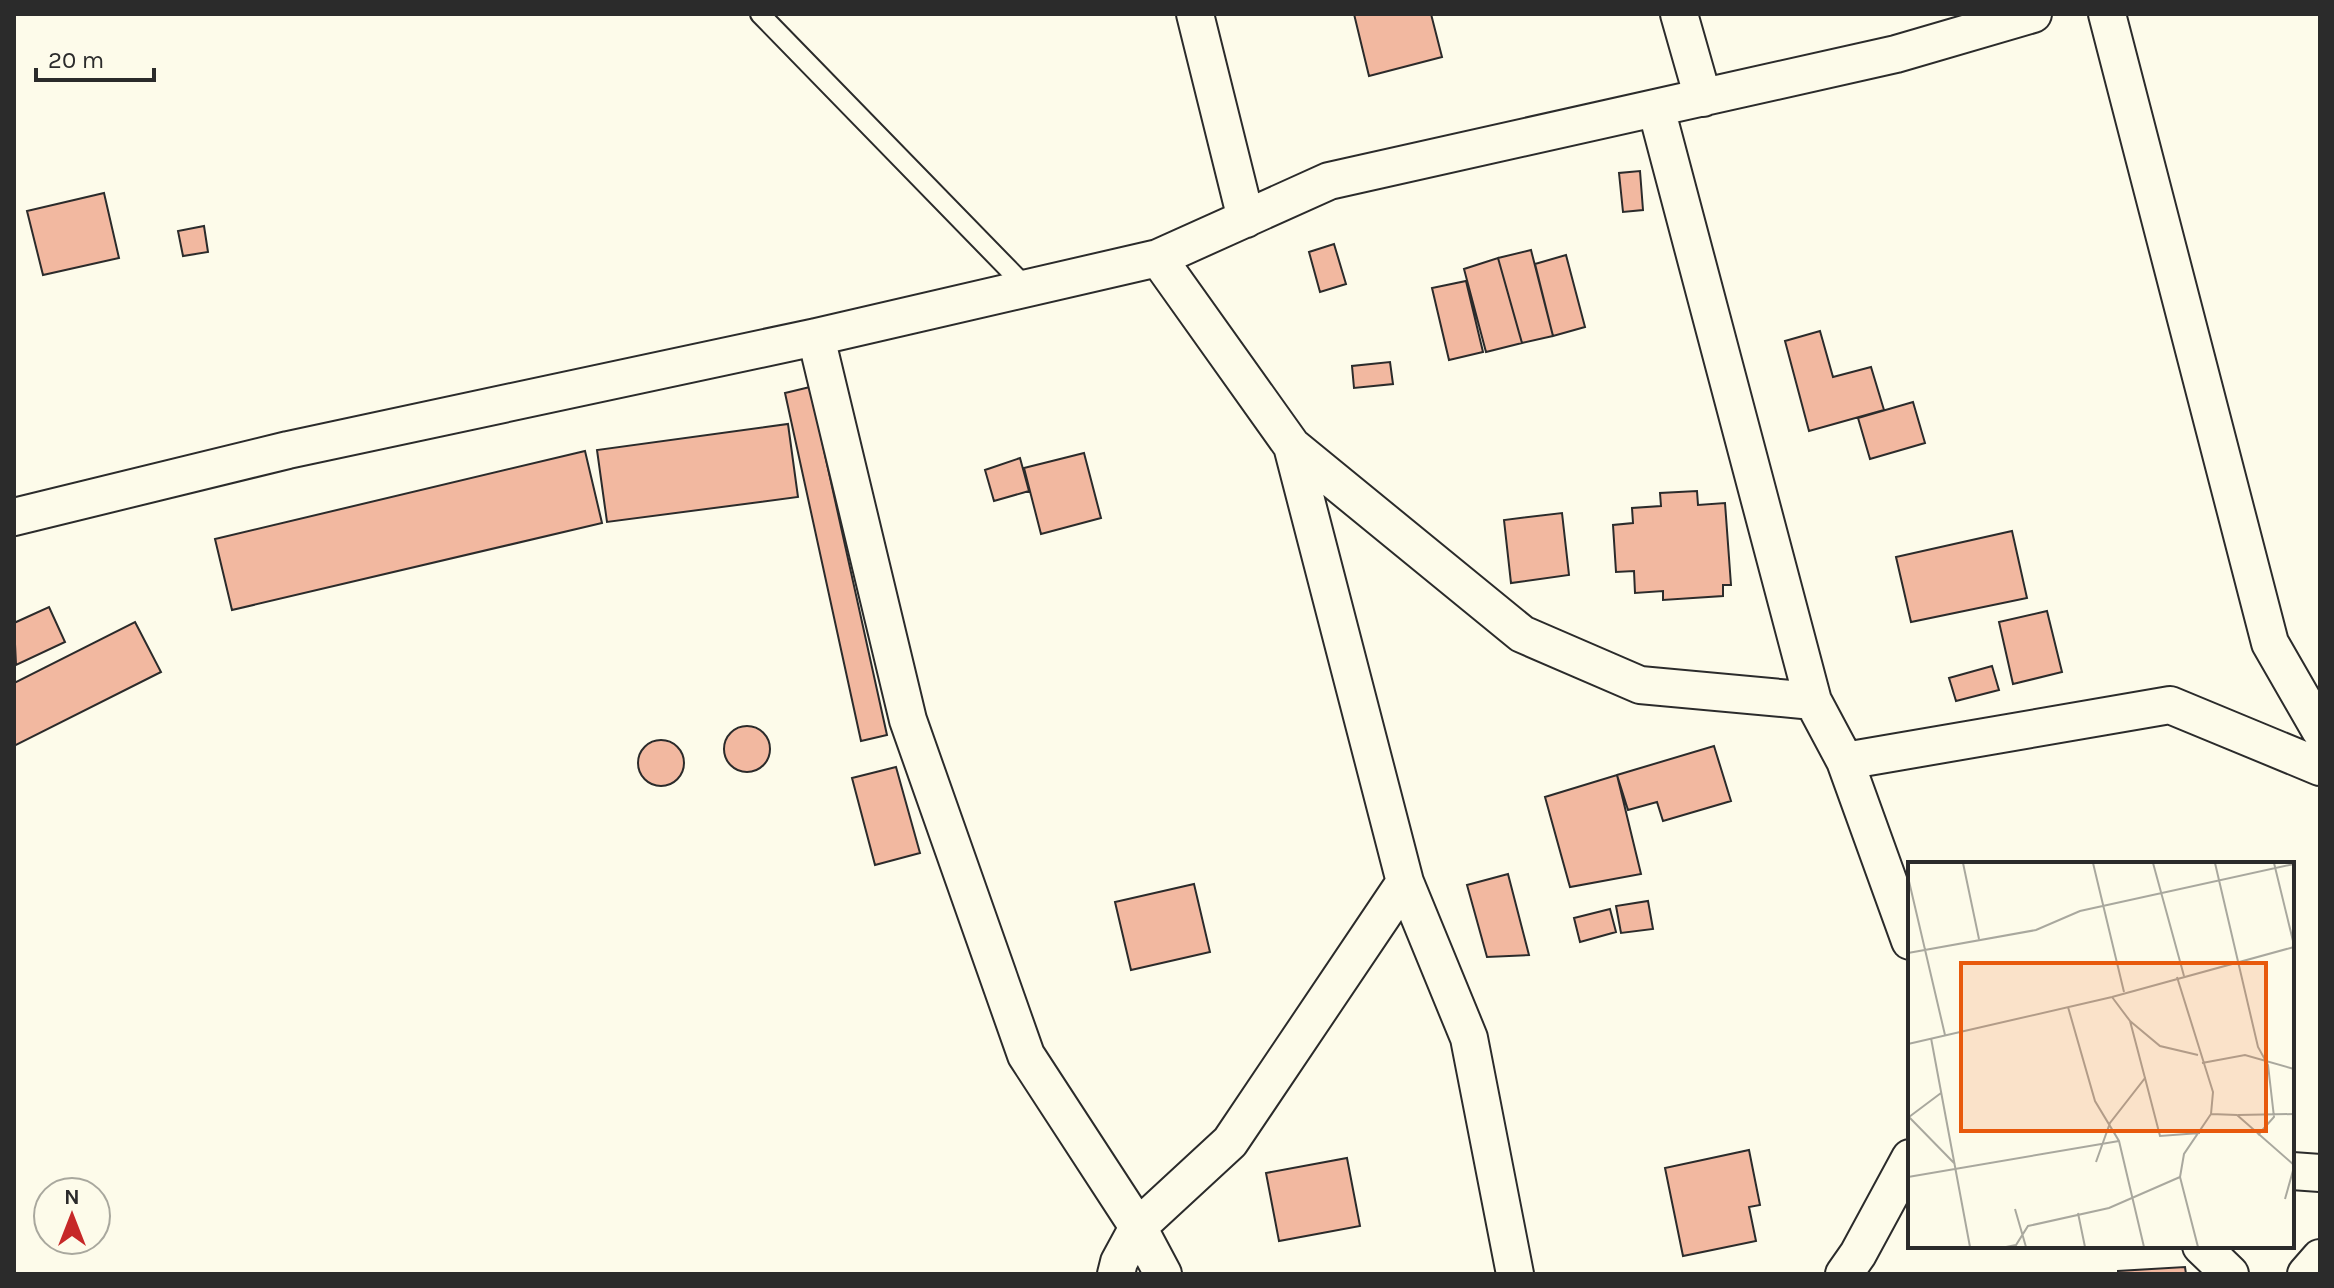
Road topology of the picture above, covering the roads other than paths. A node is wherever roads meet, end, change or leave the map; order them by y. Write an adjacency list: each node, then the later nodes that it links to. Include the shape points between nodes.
1 (760, 14): 10 (lane)
2 (1195, 14): 8 (street)
3 (1679, 14): 6 (street)
4 (2033, 14): 6 (street, via 1896,54)
5 (2107, 14): 15 (street, via 2270,643)
6 (1703, 98): 7 (street)
7 (1656, 108): 8 (street, via 1329,181); 14 (street)
8 (1246, 219): 9 (street)
9 (1158, 258): 10 (street); 12 (street)
10 (1027, 288): 11 (street)
11 (816, 337): 13 (street, via 288,450); 23 (street, via 908,720 1026,1055)
12 (1292, 446): 14 (street, via 1522,634 1640,685); 18 (street)
13 (14, 517)
14 (1813, 701): 16 (street)
15 (2320, 730)
16 (1845, 761): 17 (street, via 2170,705); 19 (street)
17 (2320, 767)
18 (1405, 882): 23 (street, via 1230,1142); 28 (street, via 1469,1038)
19 (1908, 935)
20 (1908, 1162): 29 (street)
21 (2294, 1171): 22 (street)
22 (2320, 1173)
23 (1138, 1227): 26 (street); 27 (street)
24 (2203, 1248): 30 (street)
25 (2320, 1258): 31 (street)
26 (1116, 1274)
27 (1163, 1274)
28 (1515, 1274)
29 (1844, 1274)
30 (2230, 1274)
31 (2306, 1274)

